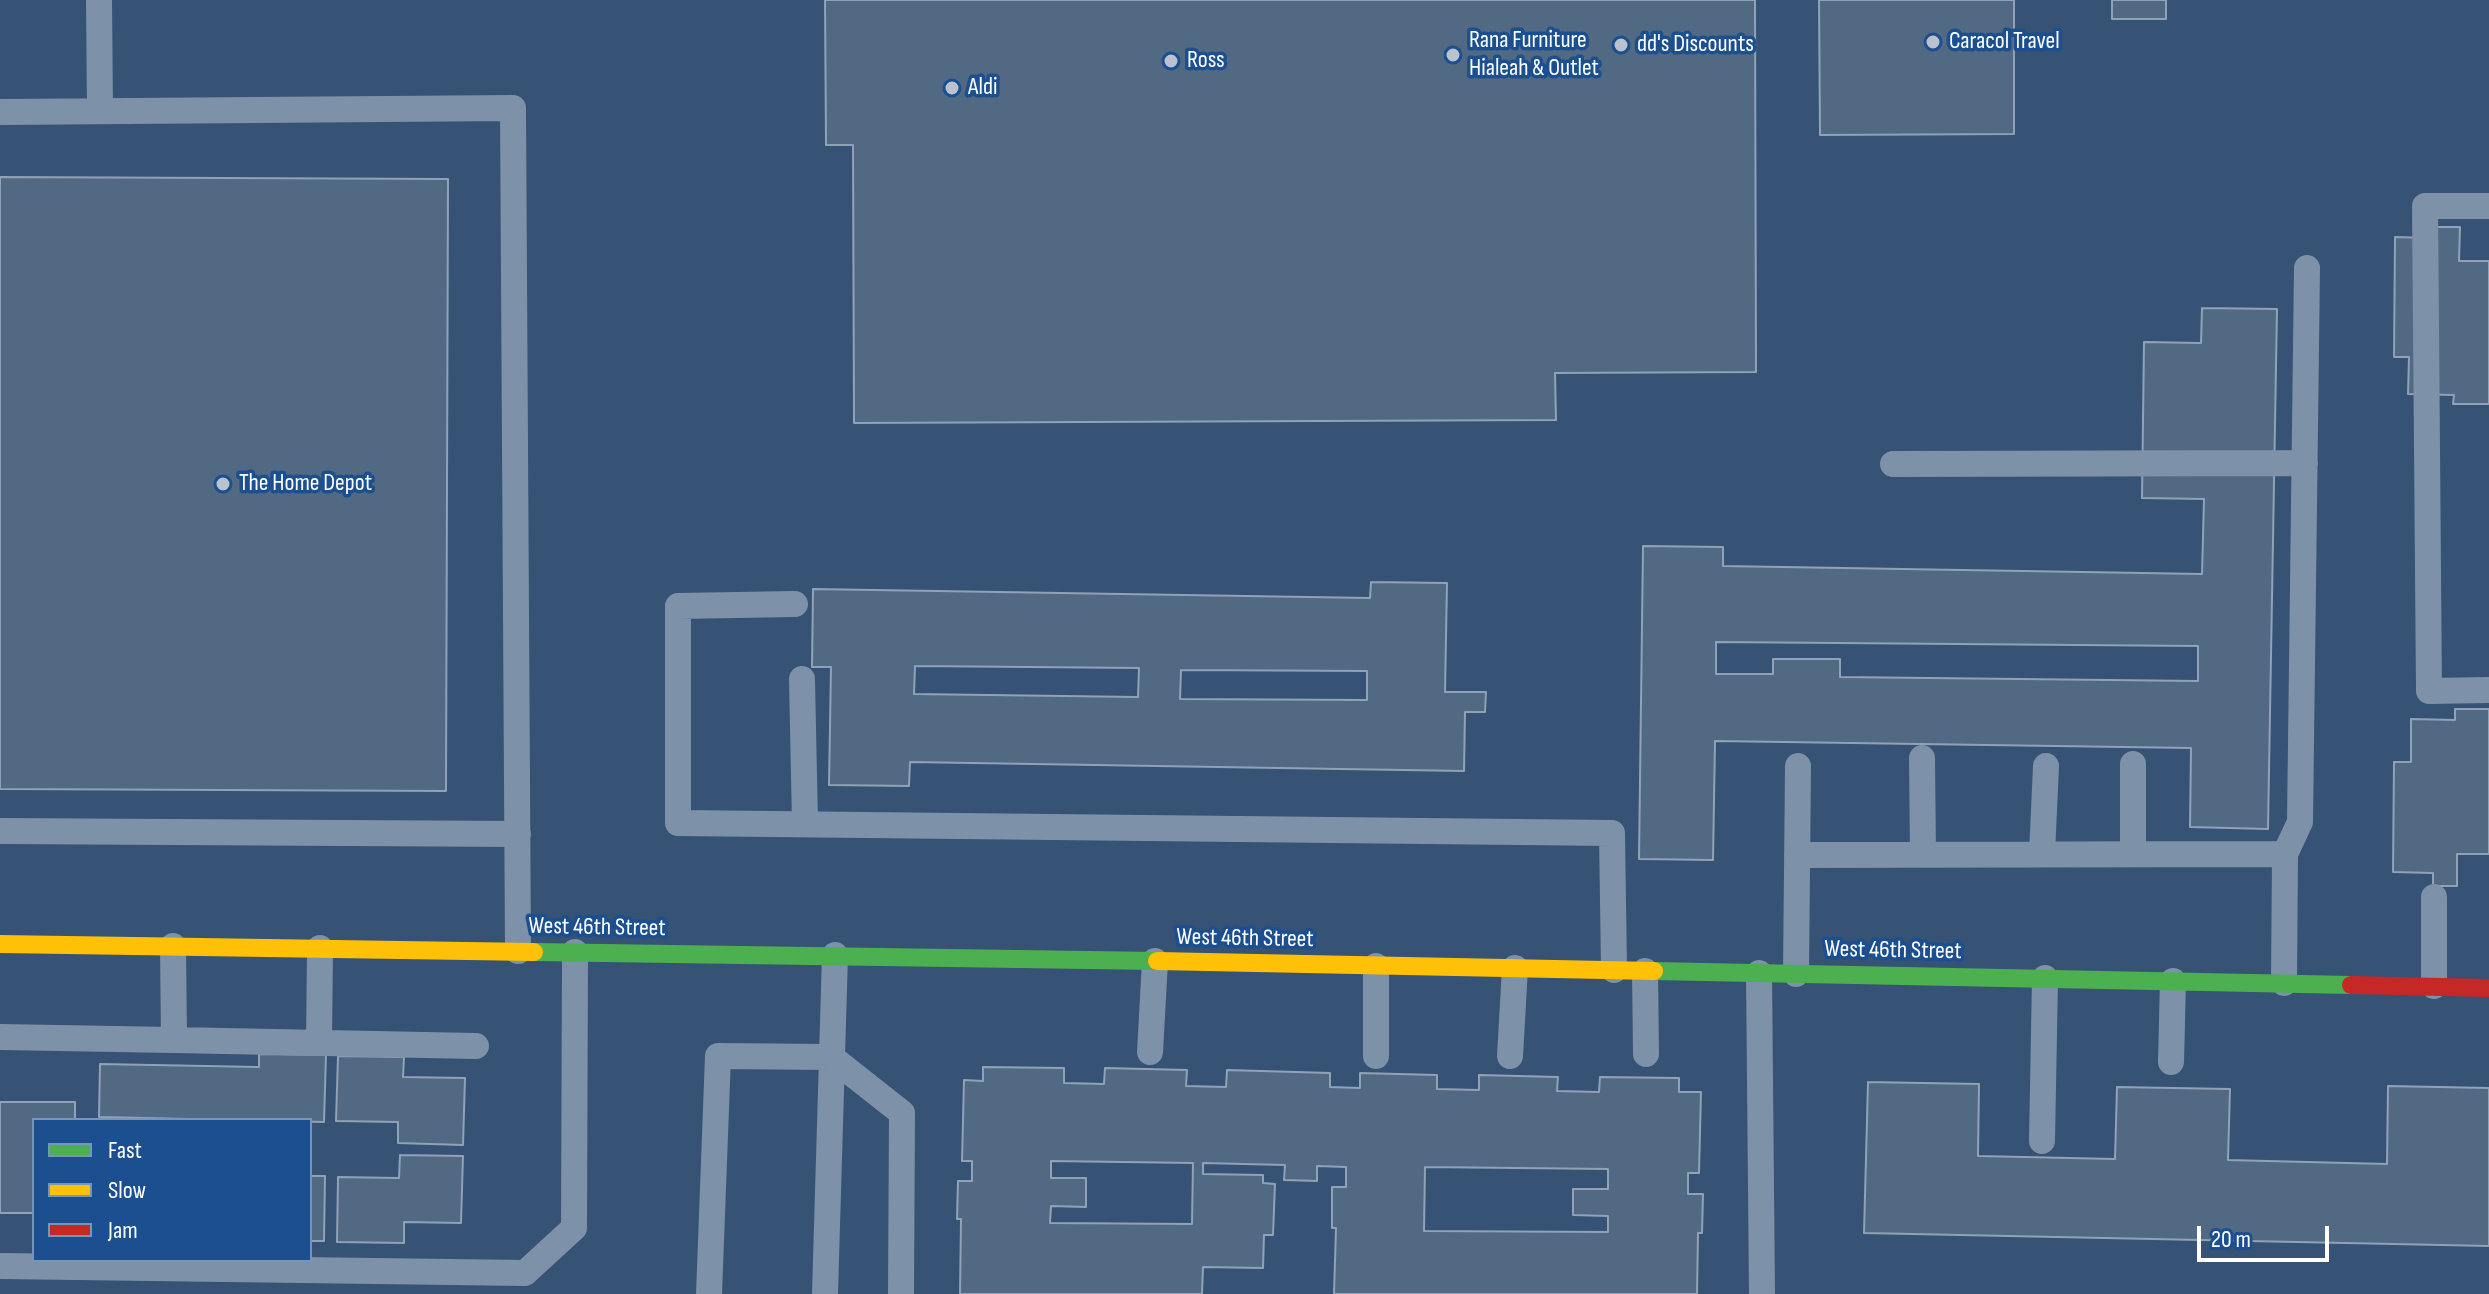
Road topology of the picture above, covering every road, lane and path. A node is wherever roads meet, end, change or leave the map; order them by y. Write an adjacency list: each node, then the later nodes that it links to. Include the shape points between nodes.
1 (99, 0): 2 (lane)
2 (100, 111): 3 (lane); 17 (lane, via 513,108)
3 (0, 112)
4 (2489, 206): 10 (lane, via 2425,206 2429,691)
5 (2307, 268): 6 (lane)
6 (2305, 463): 7 (lane); 21 (lane, via 2300,822)
7 (1893, 464)
8 (795, 604): 15 (lane, via 678,606 678,823)
9 (802, 679): 15 (lane)
10 (2489, 690)
11 (1922, 758): 18 (lane)
12 (2133, 764): 20 (lane)
13 (1798, 766): 22 (lane)
14 (2046, 766): 19 (lane)
15 (805, 824): 33 (lane, via 1612,833)
16 (0, 831): 17 (lane)
17 (518, 834): 27 (lane)
18 (1923, 854): 19 (lane); 22 (lane)
19 (2042, 854): 20 (lane)
20 (2133, 854): 21 (lane)
21 (2285, 854): 39 (lane)
22 (1797, 855): 36 (lane)
23 (2434, 897): 40 (lane)
24 (0, 944): 25 (street, West 46th Street)
25 (173, 946): 26 (street, West 46th Street); 43 (lane)
26 (320, 948): 27 (street, West 46th Street); 44 (lane)
27 (518, 951): 28 (street, West 46th Street)
28 (575, 952): 29 (street, West 46th Street); 53 (lane, via 574,1228 525,1273)
29 (835, 955): 30 (street, West 46th Street); 50 (lane)
30 (1155, 961): 31 (street, West 46th Street); 46 (lane)
31 (1376, 966): 32 (street, West 46th Street); 48 (lane)
32 (1515, 968): 33 (street, West 46th Street); 49 (lane)
33 (1614, 970): 34 (street, West 46th Street)
34 (1645, 971): 35 (street, West 46th Street); 47 (lane)
35 (1759, 973): 36 (street, West 46th Street); 57 (lane)
36 (1796, 974): 37 (street, West 46th Street)
37 (2045, 978): 38 (street, West 46th Street); 52 (lane)
38 (2173, 981): 39 (street, West 46th Street); 51 (lane)
39 (2284, 983): 40 (street, West 46th Street)
40 (2434, 986): 41 (street, West 46th Street)
41 (2489, 988)
42 (0, 1037): 43 (lane)
43 (174, 1040): 44 (lane)
44 (319, 1043): 45 (lane)
45 (476, 1046)
46 (1150, 1052)
47 (1646, 1054)
48 (1376, 1056)
49 (1510, 1056)
50 (831, 1057): 54 (lane, via 718,1056); 55 (lane); 56 (lane, via 902,1113)
51 (2171, 1062)
52 (2042, 1141)
53 (0, 1266)
54 (709, 1294)
55 (825, 1294)
56 (901, 1294)
57 (1762, 1294)

